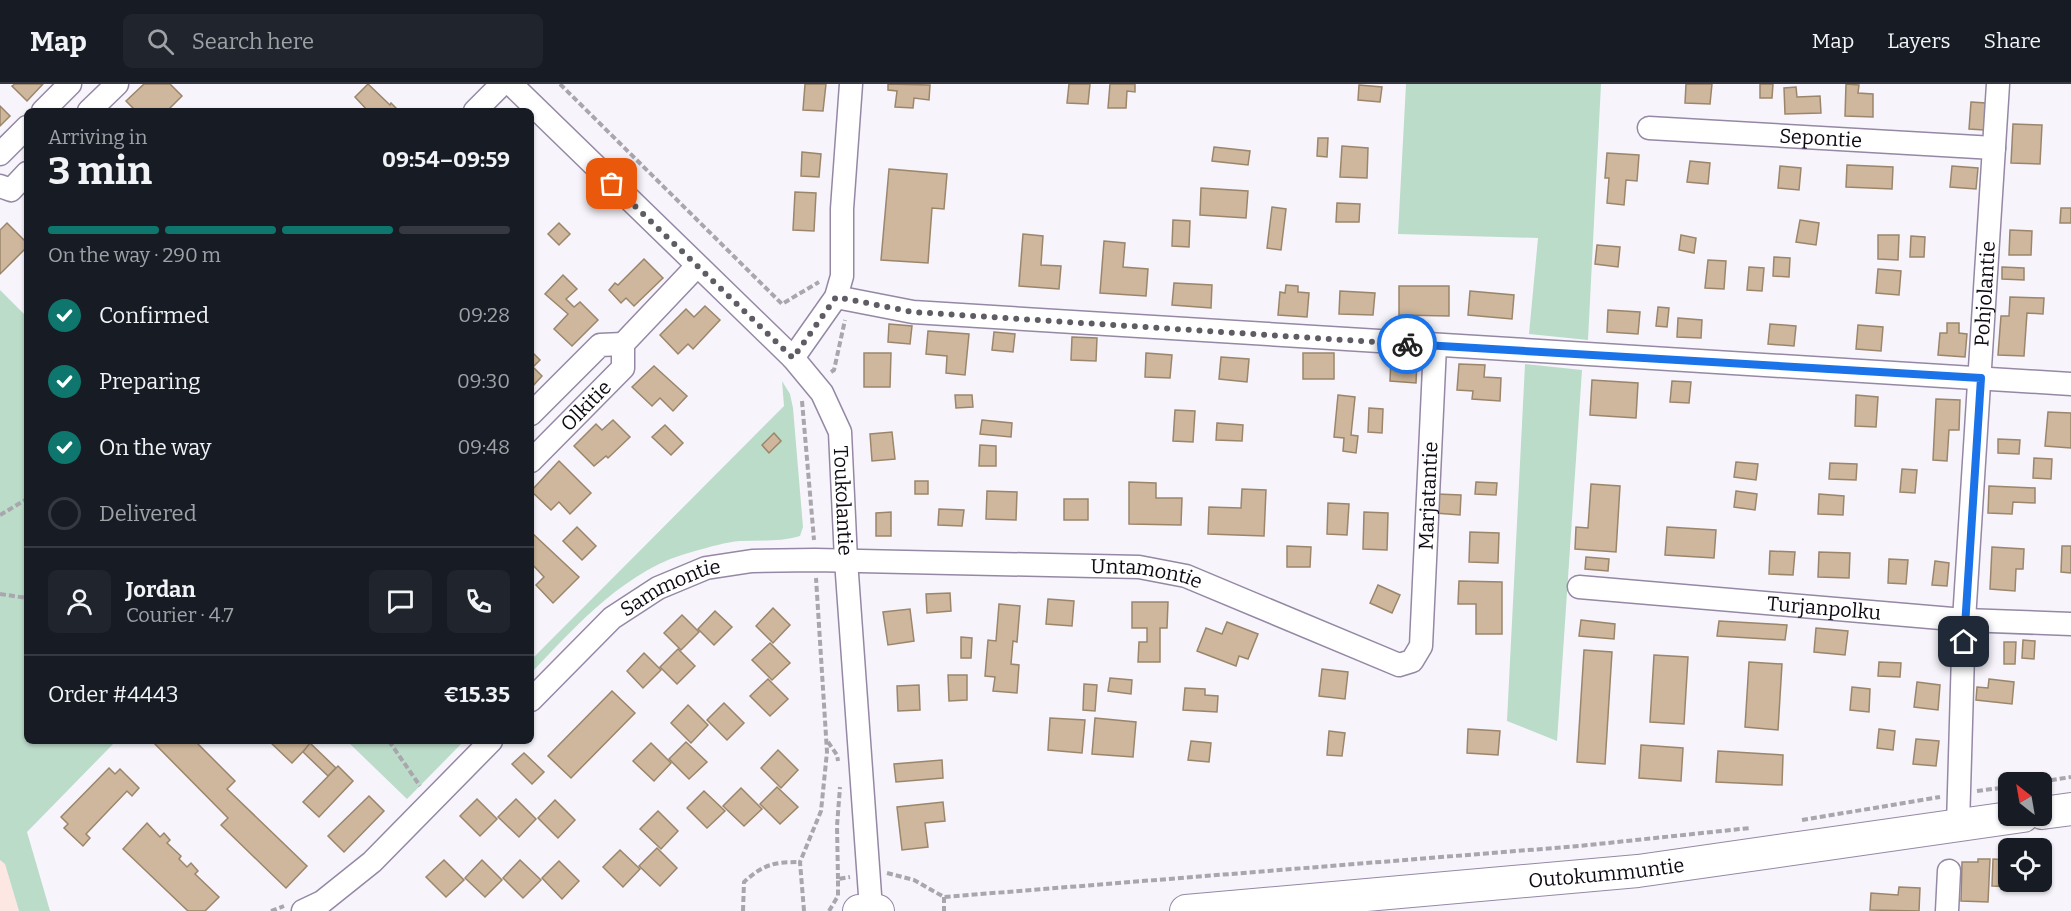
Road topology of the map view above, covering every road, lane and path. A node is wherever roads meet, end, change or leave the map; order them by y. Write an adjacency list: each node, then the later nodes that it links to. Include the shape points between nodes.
1 (70, 84): 8 (street)
2 (117, 84): 9 (street)
3 (502, 84): 10 (street)
4 (511, 84): 17 (street, Toukolantie)
5 (560, 84): 18 (path, via 782,304 828,276)
6 (851, 84): 18 (street)
7 (1998, 84): 13 (street, Pohjolantie)
8 (46, 108)
9 (93, 108)
10 (477, 108)
11 (1649, 128): 13 (street, Sepontie)
12 (24, 130): 14 (street)
13 (1994, 148): 22 (street, Pohjolantie)
14 (0, 154)
15 (24, 176): 16 (street, via 11,190)
16 (0, 186)
17 (696, 267): 19 (street); 21 (street, Toukolantie)
18 (839, 287): 20 (street, via 913,312); 21 (street)
19 (623, 344): 24 (street, Olkitie, via 600,345); 25 (street, Olkitie, via 623,368)
20 (1435, 346): 22 (street); 34 (street, Marjatantie)
21 (793, 358): 28 (street, Toukolantie, via 822,393 840,432)
22 (1981, 378): 23 (street); 32 (street, Pohjolantie)
23 (2071, 384)
24 (534, 411)
25 (534, 458)
26 (24, 501): 27 (path)
27 (0, 515)
28 (846, 561): 34 (street, Untamontie, via 1139,567 1186,576 1399,665 1412,661); 35 (street, Sammontie, via 752,561 706,568 658,588 612,618); 54 (street, Toukolantie)
29 (1579, 587): 32 (street, Turjanpolku)
30 (0, 594): 31 (path)
31 (24, 598)
32 (1964, 620): 33 (street, Turjanpolku); 45 (street, Pohjolantie)
33 (2071, 624)
34 (1420, 646)
35 (534, 697)
36 (826, 740): 39 (path, via 837,755)
37 (391, 744): 44 (path)
38 (488, 744): 58 (street, via 372,862 322,903)
39 (838, 764)
40 (2071, 777): 41 (path)
41 (2052, 780)
42 (840, 782): 55 (path)
43 (1998, 788): 45 (path)
44 (424, 792)
45 (1960, 794): 49 (path); 50 (street, Pohjolantie)
46 (2071, 809): 47 (main road)
47 (2052, 812)
48 (1998, 819): 50 (main road, Outokummuntie)
49 (1793, 822)
50 (1958, 825): 62 (main road, Outokummuntie, via 1638,871)
51 (1759, 827): 56 (path, via 1568,847)
52 (800, 862): 59 (path, via 778,862 759,868 744,882)
53 (1949, 871): 63 (street)
54 (870, 874): 55 (path); 56 (path, via 890,873 914,880); 57 (street, Toukolantie)
55 (838, 879): 60 (path, via 838,896)
56 (944, 897): 61 (path)
57 (870, 910)
58 (303, 911)
59 (743, 911)
60 (829, 911)
61 (944, 911)
62 (1186, 911)
63 (1947, 911)

